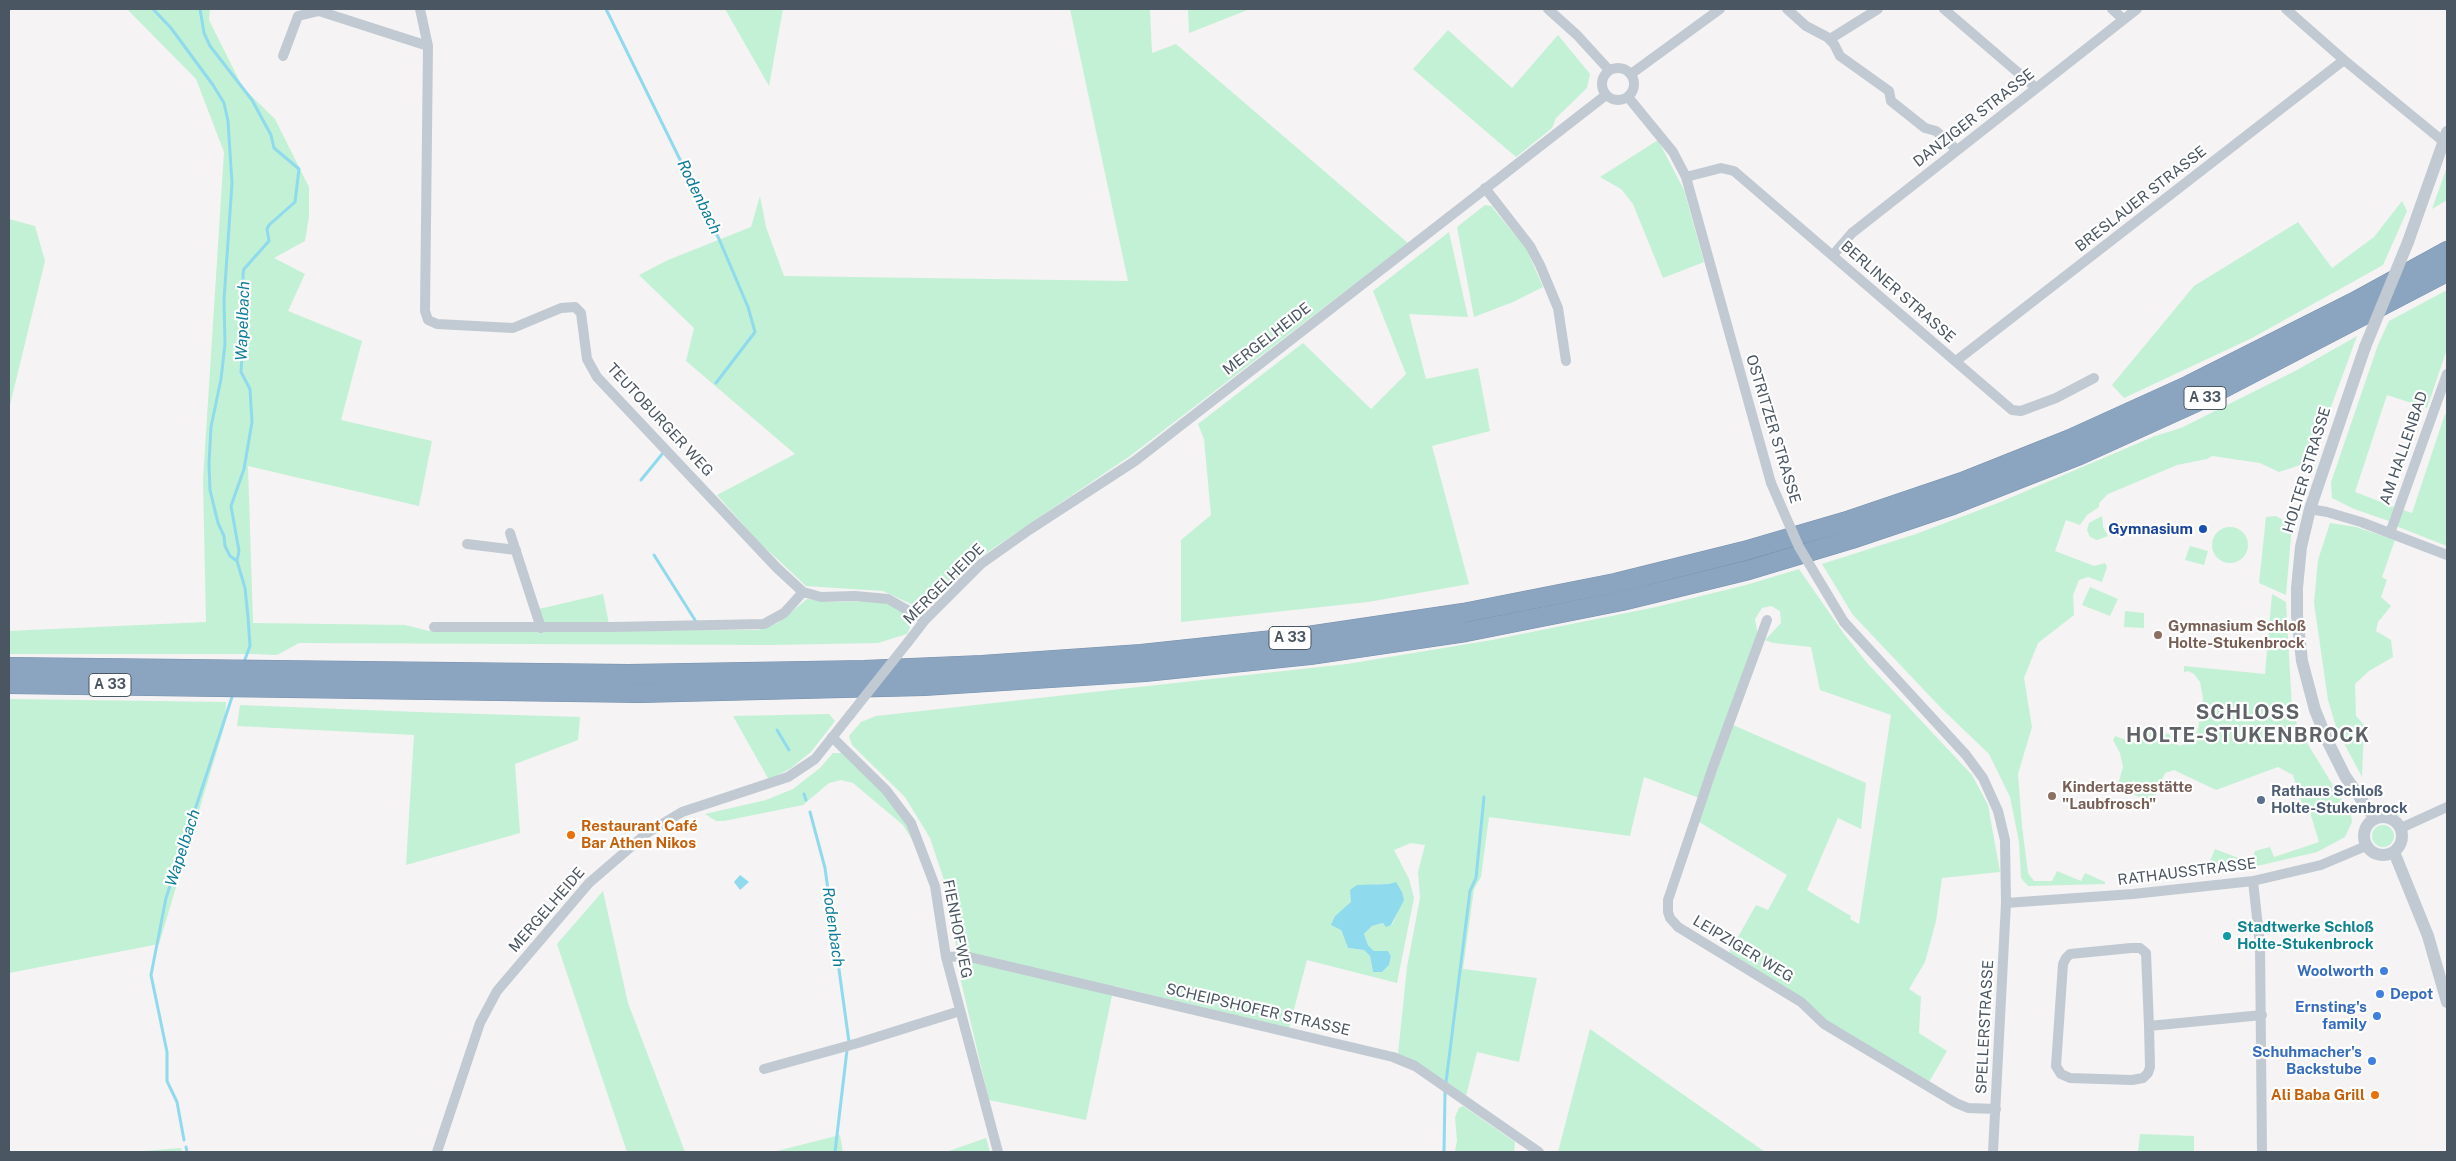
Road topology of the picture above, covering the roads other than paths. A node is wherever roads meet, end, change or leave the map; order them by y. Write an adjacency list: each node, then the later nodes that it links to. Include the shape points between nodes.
1 (420, 9): 12 (street, TEUTOBURGER WEG)
2 (1548, 9): 15 (street)
3 (1720, 9): 16 (street)
4 (1786, 9): 11 (street)
5 (1878, 9): 11 (street)
6 (1944, 9): 17 (street)
7 (2112, 9): 10 (street)
8 (2137, 9): 10 (street, DANZIGER STRASSE)
9 (2286, 9): 14 (street)
10 (2123, 19): 17 (street, DANZIGER STRASSE)
11 (1830, 40): 21 (street, via 1840,56 1889,91 1891,101 1924,128 1936,131)
12 (428, 46): 13 (street, via 320,10 298,16); 37 (street, TEUTOBURGER WEG, via 424,311 428,320 437,324 513,328 561,308 575,307 581,313 587,359 597,377)
13 (283, 56)
14 (2344, 60): 20 (street); 28 (street, BRESLAUER STRASSE)
15 (1609, 70): 16 (street, via 1618,67); 18 (street, via 1602,82)
16 (1631, 74): 19 (street, via 1633,88)
17 (2036, 88): 21 (street, DANZIGER STRASSE)
18 (1606, 95): 19 (street, via 1614,100); 23 (street, MERGELHEIDE)
19 (1628, 97): 22 (street, OSTRITZER STRASSE, via 1673,152)
20 (2446, 137): 31 (street, HOLTER STRASSE, bridge, via 2365,347)
21 (1957, 150): 25 (street, DANZIGER STRASSE, via 1852,233)
22 (1686, 177): 25 (street, BERLINER STRASSE, via 1721,168 1734,172); 52 (street, OSTRITZER STRASSE, bridge, via 1771,483 1799,547 1844,622 1966,755 1983,778 1998,811 2005,840)
23 (1485, 188): 27 (street, via 1530,246 1540,265 1558,308); 38 (street, MERGELHEIDE, via 1135,461 981,564)
24 (2447, 251): 43 (highway, A 33, via 2189,385 2070,439 1962,482 1744,551 1615,583 1463,613 1301,637 1140,654 982,665 629,674 275,670)
25 (1833, 256): 28 (street, BERLINER STRASSE)
26 (2447, 272): 43 (highway, A 33, via 2199,401 2080,455 1953,504 1749,570 1622,601 1466,632 1310,655 1146,672 933,686 640,692 260,688)
27 (1566, 361)
28 (1956, 362): 30 (street, BERLINER STRASSE, via 2012,410 2021,411 2056,398)
29 (2447, 374): 33 (street, AM HALLENBAD)
30 (2094, 378)
31 (2310, 509): 33 (street); 47 (street, HOLTER STRASSE, via 2301,547 2297,588 2302,662 2328,742 2345,776)
32 (510, 533): 35 (street)
33 (2390, 533): 36 (street)
34 (467, 544): 35 (street)
35 (516, 550): 41 (street)
36 (2447, 555)
37 (803, 592): 38 (street, via 821,597 888,599); 41 (street, via 784,614 764,624)
38 (925, 620): 45 (street, MERGELHEIDE, bridge)
39 (1767, 620): 59 (street, LEIPZIGER WEG, via 1712,768 1668,900 1670,918 1678,927 1801,1002 1824,1024 1948,1098 1968,1108)
40 (434, 626): 41 (street)
41 (541, 628)
42 (9, 667): 43 (highway, A 33)
43 (210, 678): 44 (highway, A 33)
44 (9, 684)
45 (832, 737): 53 (street, FIENHOFWEG, via 886,790 911,823 935,886); 60 (street, MERGELHEIDE, via 815,759 788,778 682,812 646,833 589,883 497,991 480,1023)
46 (2447, 807): 48 (street)
47 (2374, 819): 48 (street, via 2389,818); 49 (street, via 2364,834)
48 (2401, 828): 50 (street, via 2402,841)
49 (2366, 846): 50 (street, via 2379,855); 51 (street, RATHAUSSTRASSE, via 2321,865)
50 (2394, 852): 54 (street, via 2428,936)
51 (2253, 881): 52 (street, RATHAUSSTRASSE); 56 (street, via 2260,945)
52 (2006, 903): 59 (street, SPELLERSTRASSE)
53 (946, 958): 55 (street, FIENHOFWEG); 62 (street, SCHEIPSHOFER STRASSE, via 965,956 1394,1057 1415,1066)
54 (2447, 1002)
55 (960, 1011): 58 (street); 61 (street, FIENHOFWEG)
56 (2262, 1015): 57 (street); 64 (street)
57 (2149, 1026): 57 (street, via 2146,953 2140,948 2070,954 2066,958 2062,972 2056,1066 2061,1074 2070,1078 2143,1078 2150,1067)
58 (764, 1068)
59 (1996, 1109): 63 (street, SPELLERSTRASSE)
60 (437, 1152)
61 (998, 1152)
62 (1540, 1152)
63 (1993, 1152)
64 (2262, 1152)

